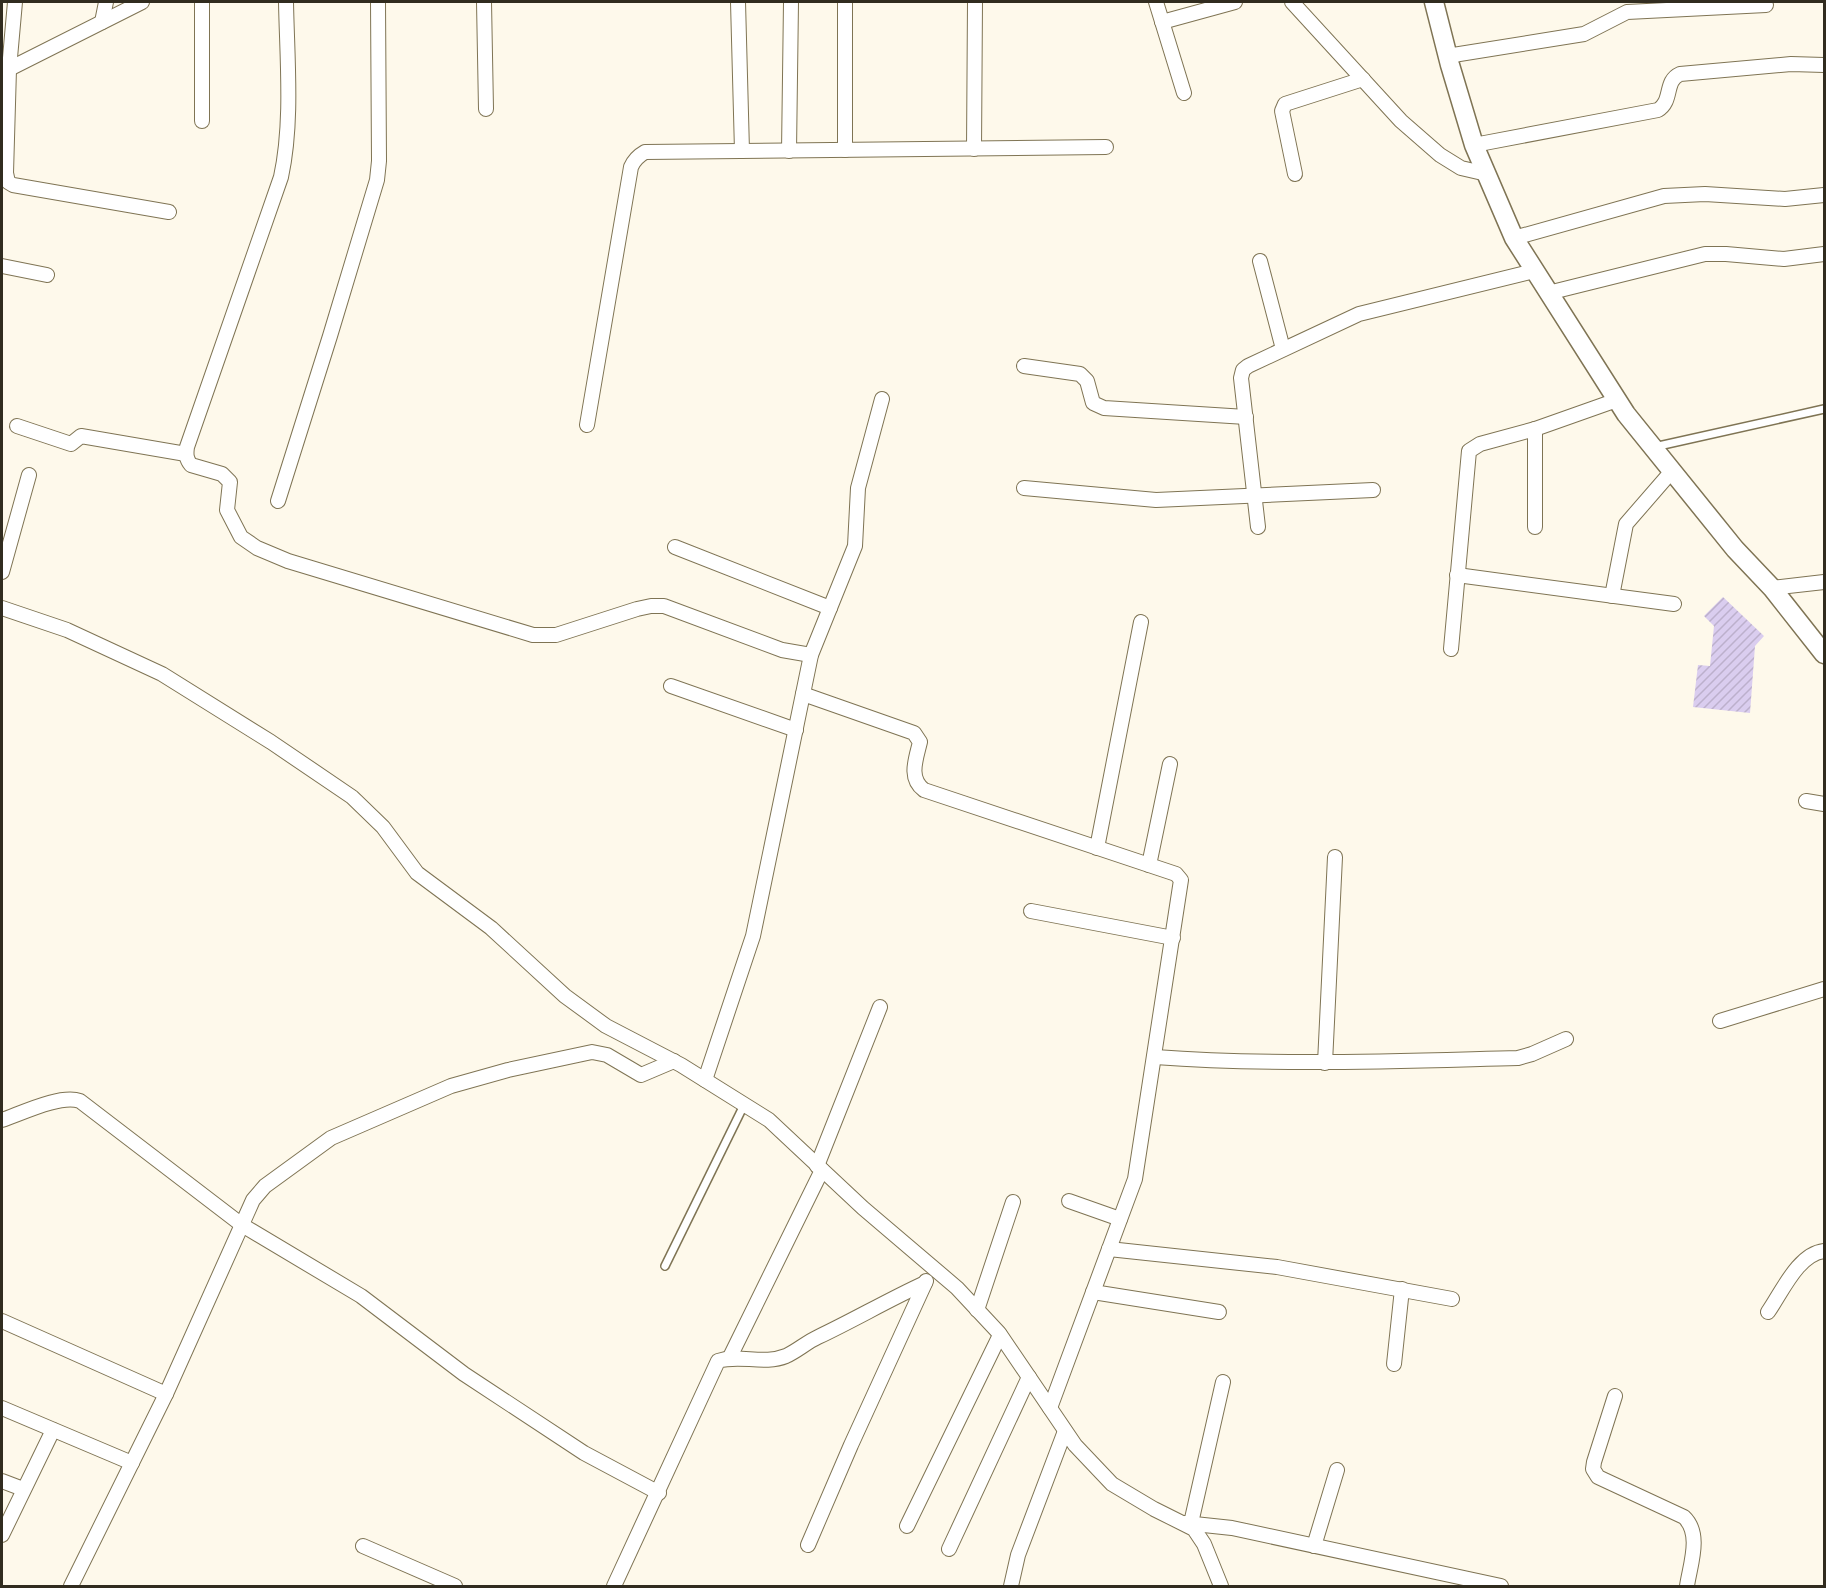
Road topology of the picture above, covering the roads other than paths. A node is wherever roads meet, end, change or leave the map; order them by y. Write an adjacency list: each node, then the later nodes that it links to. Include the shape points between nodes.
1 (15, 2): 21 (street)
2 (106, 2): 17 (street)
3 (142, 2): 17 (street)
4 (202, 2): 25 (street)
5 (286, 2): 53 (street, via 287,123 281,177)
6 (378, 2): 59 (street, via 377,180)
7 (484, 2): 24 (street)
8 (738, 2): 30 (street)
9 (791, 2): 31 (street)
10 (845, 2): 29 (street)
11 (975, 2): 28 (street)
12 (1156, 2): 18 (street)
13 (1235, 2): 18 (street)
14 (1292, 2): 22 (street)
15 (1434, 2): 19 (street)
16 (1766, 5): 19 (street, via 1627,12 1584,34)
17 (102, 22): 21 (street)
18 (1162, 22): 23 (street)
19 (1447, 56): 26 (street)
20 (1824, 65): 26 (street, via 1791,64 1680,74 1670,82 1667,101 1658,110)
21 (5, 70): 35 (street, via 8,182)
22 (1363, 80): 32 (street, via 1285,104 1282,111); 33 (street, via 1440,155 1461,168)
23 (1184, 93)
24 (486, 109)
25 (202, 121)
26 (1474, 145): 33 (street)
27 (1106, 147): 28 (street)
28 (974, 148): 29 (street)
29 (845, 150): 31 (street)
30 (742, 151): 31 (street); 49 (street, via 645,153 634,159)
31 (789, 151)
32 (1295, 174)
33 (1486, 174): 36 (street)
34 (1824, 195): 36 (street, via 1785,199 1705,194 1664,196)
35 (170, 212)
36 (1514, 238): 40 (street)
37 (1824, 254): 42 (street, via 1784,259 1705,254)
38 (1260, 261): 43 (street)
39 (2, 266): 41 (street)
40 (1534, 271): 42 (street); 43 (street, via 1373,309)
41 (47, 275)
42 (1548, 293): 46 (street)
43 (1284, 349): 48 (street, via 1243,370)
44 (1024, 366): 48 (street, via 1080,374 1087,381 1093,403 1104,408)
45 (882, 399): 70 (street, via 858,488 855,546)
46 (1617, 400): 51 (street); 52 (street)
47 (1824, 409): 52 (lane)
48 (1246, 417): 58 (street)
49 (587, 425)
50 (17, 426): 53 (street, via 71,444 81,436)
51 (1536, 429): 61 (street); 64 (street, via 1480,444 1469,451)
52 (1653, 448): 54 (street)
53 (186, 454): 74 (street, via 192,465 227,477 231,486 227,510 241,537 288,561 534,635 556,635 637,609 664,606 782,650)
54 (1672, 471): 66 (street); 67 (street, via 1626,524)
55 (29, 475): 63 (street)
56 (1024, 488): 58 (street, via 1146,499)
57 (1373, 490): 58 (street)
58 (1254, 496): 60 (street)
59 (278, 501)
60 (1258, 526)
61 (1534, 527)
62 (675, 547): 70 (street)
63 (2, 572)
64 (1457, 575): 67 (street); 72 (street)
65 (1824, 582): 66 (street)
66 (1772, 588): 73 (street)
67 (1612, 596): 68 (street)
68 (1674, 604)
69 (2, 608): 91 (street, via 67,630 162,674 271,742 352,797 383,827 417,873 491,928 565,996 606,1026)
70 (830, 608): 74 (street)
71 (1141, 622): 81 (street)
72 (1451, 649)
73 (1824, 654)
74 (811, 655): 76 (street)
75 (671, 686): 77 (street)
76 (803, 694): 77 (street); 81 (street, via 914,733 920,742 914,775 924,790)
77 (796, 730): 93 (street, via 752,942)
78 (1170, 764): 83 (street)
79 (1806, 801): 80 (street)
80 (1824, 804)
81 (1097, 848): 83 (street)
82 (1335, 856): 92 (street)
83 (1149, 865): 85 (street, via 1176,874 1181,880)
84 (1031, 911): 85 (street)
85 (1173, 938): 90 (street)
86 (1824, 989): 88 (street)
87 (880, 1007): 96 (street)
88 (1720, 1021)
89 (1566, 1039): 92 (street, via 1518,1058)
90 (1155, 1057): 92 (street); 99 (street, via 1135,1179)
91 (674, 1061): 93 (street); 100 (street, via 641,1075 607,1054 592,1052 451,1086 321,1144 258,1193)
92 (1325, 1063)
93 (705, 1080): 94 (street)
94 (744, 1105): 96 (street, via 769,1120); 103 (lane)
95 (2, 1119): 100 (street, via 62,1099 80,1101)
96 (820, 1168): 104 (street); 114 (street)
97 (1070, 1201): 99 (street)
98 (1013, 1202): 109 (street)
99 (1120, 1219): 101 (street)
100 (242, 1225): 118 (street); 128 (street, via 361,1296 464,1374 584,1453)
101 (1109, 1249): 106 (street, via 1277,1267); 107 (street)
102 (1824, 1251): 111 (street, via 1803,1261)
103 (665, 1266)
104 (934, 1269): 105 (street); 109 (street)
105 (924, 1283): 114 (street, via 785,1356); 132 (street)
106 (1402, 1289): 108 (street); 115 (street)
107 (1093, 1292): 110 (street); 121 (street)
108 (1452, 1299)
109 (977, 1310): 113 (street)
110 (1219, 1312)
111 (1768, 1312)
112 (2, 1321): 118 (street)
113 (1000, 1335): 116 (street); 130 (street)
114 (729, 1359): 128 (street, via 718,1361)
115 (1394, 1364)
116 (1029, 1377): 121 (street); 135 (street)
117 (1222, 1382): 129 (street)
118 (166, 1394): 124 (street)
119 (1615, 1396): 142 (street, via 1594,1462 1595,1474 1689,1522 1695,1536)
120 (2, 1408): 122 (street)
121 (1050, 1408): 123 (street)
122 (53, 1430): 124 (street); 127 (street)
123 (1065, 1431): 129 (street, via 1112,1484); 139 (street, via 1018,1555)
124 (132, 1463): 136 (street)
125 (1337, 1470): 134 (street)
126 (2, 1481): 127 (street)
127 (23, 1489): 131 (street)
128 (659, 1493): 138 (street)
129 (1186, 1523): 134 (street, via 1232,1528); 140 (street, via 1204,1544)
130 (907, 1526)
131 (2, 1535)
132 (808, 1545)
133 (363, 1546): 137 (street)
134 (1314, 1546): 141 (street)
135 (949, 1549)
136 (71, 1587)
137 (455, 1587)
138 (614, 1587)
139 (1011, 1587)
140 (1221, 1587)
141 (1501, 1587)
142 (1687, 1587)

